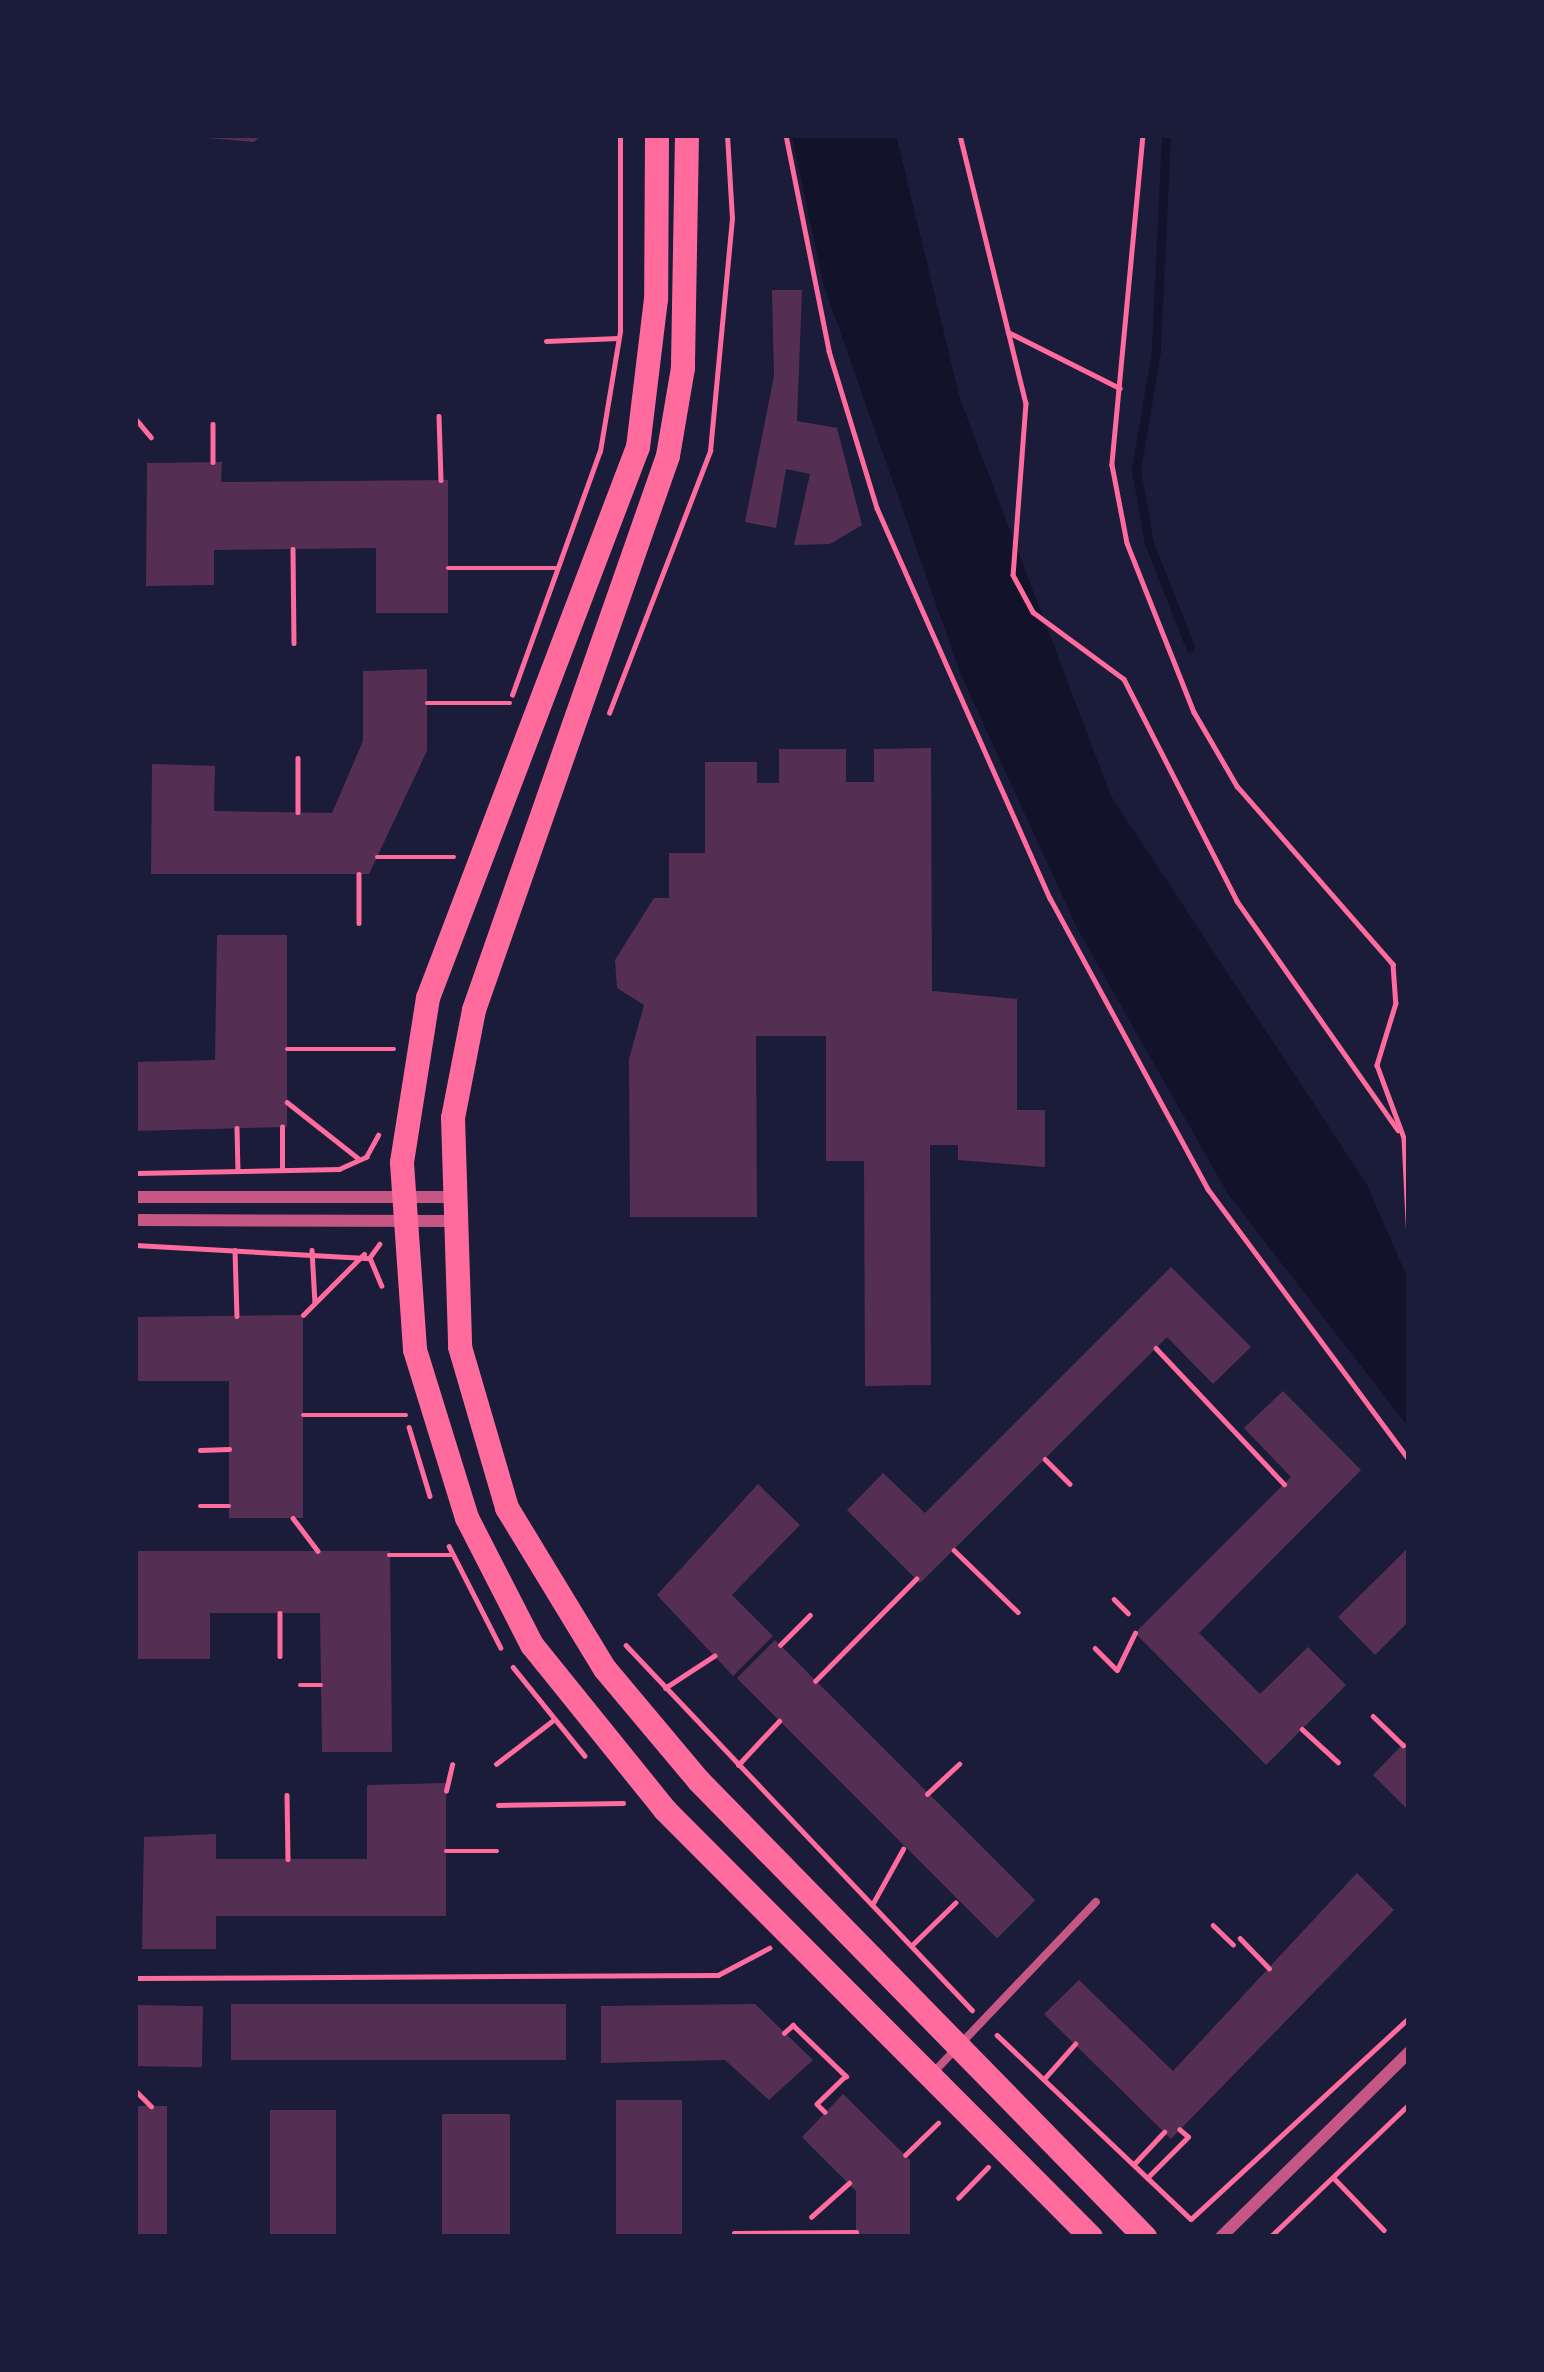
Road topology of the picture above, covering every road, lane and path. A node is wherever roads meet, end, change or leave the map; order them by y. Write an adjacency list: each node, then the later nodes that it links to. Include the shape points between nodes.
1 (620, 135): 8 (path)
2 (657, 135): 48 (main road, via 654,321 638,447 428,998)
3 (688, 135): 47 (main road, via 682,368 668,456 474,1010)
4 (786, 135): 63 (path, via 829,352 877,508 1002,796 1208,1189)
5 (960, 135): 7 (path)
6 (1143, 135): 10 (path)
7 (1006, 331): 10 (path); 40 (path, via 1026,403 1013,575 1033,612 1124,680 1238,901)
8 (619, 338): 9 (path); 19 (path, via 600,451)
9 (546, 341)
10 (1120, 388): 40 (path, via 1112,465 1127,543 1194,712 1237,786 1393,964 1396,1003 1377,1065)
11 (439, 416): 16 (path)
12 (135, 418): 14 (path)
13 (213, 424): 15 (path)
14 (152, 437)
15 (213, 462)
16 (441, 480)
17 (293, 549): 20 (path)
18 (448, 568): 19 (path)
19 (558, 568): 22 (path)
20 (294, 643)
21 (427, 703): 22 (path)
22 (509, 703): 23 (path)
23 (502, 725)
24 (298, 758): 25 (path)
25 (298, 812)
26 (462, 835): 28 (path)
27 (377, 857): 28 (path)
28 (454, 857): 29 (path)
29 (450, 868)
30 (359, 874): 31 (path)
31 (359, 923)
32 (398, 1031): 34 (path)
33 (287, 1049): 34 (path)
34 (394, 1049): 35 (path)
35 (390, 1070)
36 (287, 1102): 42 (path)
37 (379, 1125): 42 (path)
38 (282, 1127): 43 (path)
39 (237, 1128): 44 (path)
40 (1404, 1138): 41 (path); 50 (path)
41 (1409, 1144)
42 (359, 1160): 43 (path)
43 (282, 1169): 44 (path)
44 (238, 1171): 45 (path)
45 (135, 1173)
46 (135, 1197): 48 (street)
47 (450, 1209): 48 (street); 48 (street); 122 (main road, via 460,1347 489,1448 568,1619 683,1763)
48 (401, 1210): 49 (street); 124 (main road, via 415,1349 491,1579 650,1793)
49 (135, 1220)
50 (1409, 1241)
51 (135, 1245): 52 (path)
52 (235, 1247): 53 (path); 56 (path)
53 (312, 1250): 54 (path); 54 (path, via 367,1256)
54 (315, 1303): 55 (path)
55 (303, 1315)
56 (237, 1316)
57 (1156, 1348): 65 (path)
58 (303, 1415): 59 (path)
59 (406, 1415)
60 (229, 1449): 61 (path)
61 (200, 1450)
62 (1045, 1459): 64 (path)
63 (1409, 1460)
64 (1070, 1484)
65 (1284, 1484)
66 (200, 1506): 67 (path)
67 (229, 1506)
68 (293, 1518): 70 (path)
69 (954, 1550): 75 (path)
70 (318, 1551)
71 (389, 1555): 72 (path)
72 (453, 1555)
73 (916, 1579): 85 (path)
74 (1114, 1599): 76 (path)
75 (1018, 1612)
76 (1128, 1612)
77 (280, 1613): 83 (path)
78 (810, 1615): 80 (path)
79 (1135, 1633): 82 (path, via 1117,1670)
80 (780, 1645)
81 (626, 1646): 88 (path)
82 (1095, 1648)
83 (280, 1656)
84 (714, 1656): 88 (path)
85 (815, 1681)
86 (300, 1684): 87 (path)
87 (321, 1684)
88 (664, 1688): 98 (path)
89 (1373, 1716): 93 (path)
90 (552, 1721): 95 (path)
91 (779, 1721): 98 (path)
92 (1303, 1729): 94 (path)
93 (1402, 1745)
94 (1337, 1762)
95 (496, 1764)
96 (958, 1764): 100 (path)
97 (452, 1765): 99 (path)
98 (738, 1765): 110 (path)
99 (446, 1791)
100 (927, 1794)
101 (286, 1795): 107 (path)
102 (629, 1802): 103 (path)
103 (498, 1805)
104 (903, 1849): 110 (path)
105 (446, 1851): 106 (path)
106 (497, 1851)
107 (288, 1859)
108 (1096, 1902): 119 (lane)
109 (955, 1903): 114 (path)
110 (872, 1905): 114 (path)
111 (1213, 1925): 113 (path)
112 (1240, 1938): 116 (path)
113 (1233, 1944)
114 (911, 1946): 119 (path)
115 (769, 1948): 117 (path, via 718,1975)
116 (1269, 1968)
117 (135, 1978)
118 (1409, 2018): 137 (path, via 1191,2219)
119 (981, 2019): 122 (lane); 125 (path)
120 (784, 2033): 129 (path, via 793,2025 846,2075 817,2104)
121 (1075, 2044): 125 (path)
122 (958, 2046): 124 (lane); 146 (main road)
123 (1409, 2052): 147 (street)
124 (930, 2076): 145 (main road)
125 (1044, 2079): 134 (path)
126 (135, 2090): 128 (path)
127 (1409, 2104): 135 (path)
128 (152, 2106)
129 (825, 2112)
130 (938, 2123): 133 (path)
131 (1180, 2130): 137 (path, via 1188,2137)
132 (1164, 2132): 134 (path)
133 (904, 2155)
134 (1134, 2164): 137 (path)
135 (1333, 2177): 141 (path); 148 (path)
136 (978, 2178): 139 (path)
137 (1148, 2178)
138 (849, 2183): 140 (path)
139 (958, 2198)
140 (811, 2217)
141 (1384, 2230)
142 (856, 2232): 144 (path)
143 (734, 2233): 144 (path)
144 (746, 2235)
145 (1090, 2237)
146 (1145, 2237)
147 (1221, 2237)
148 (1270, 2237)

